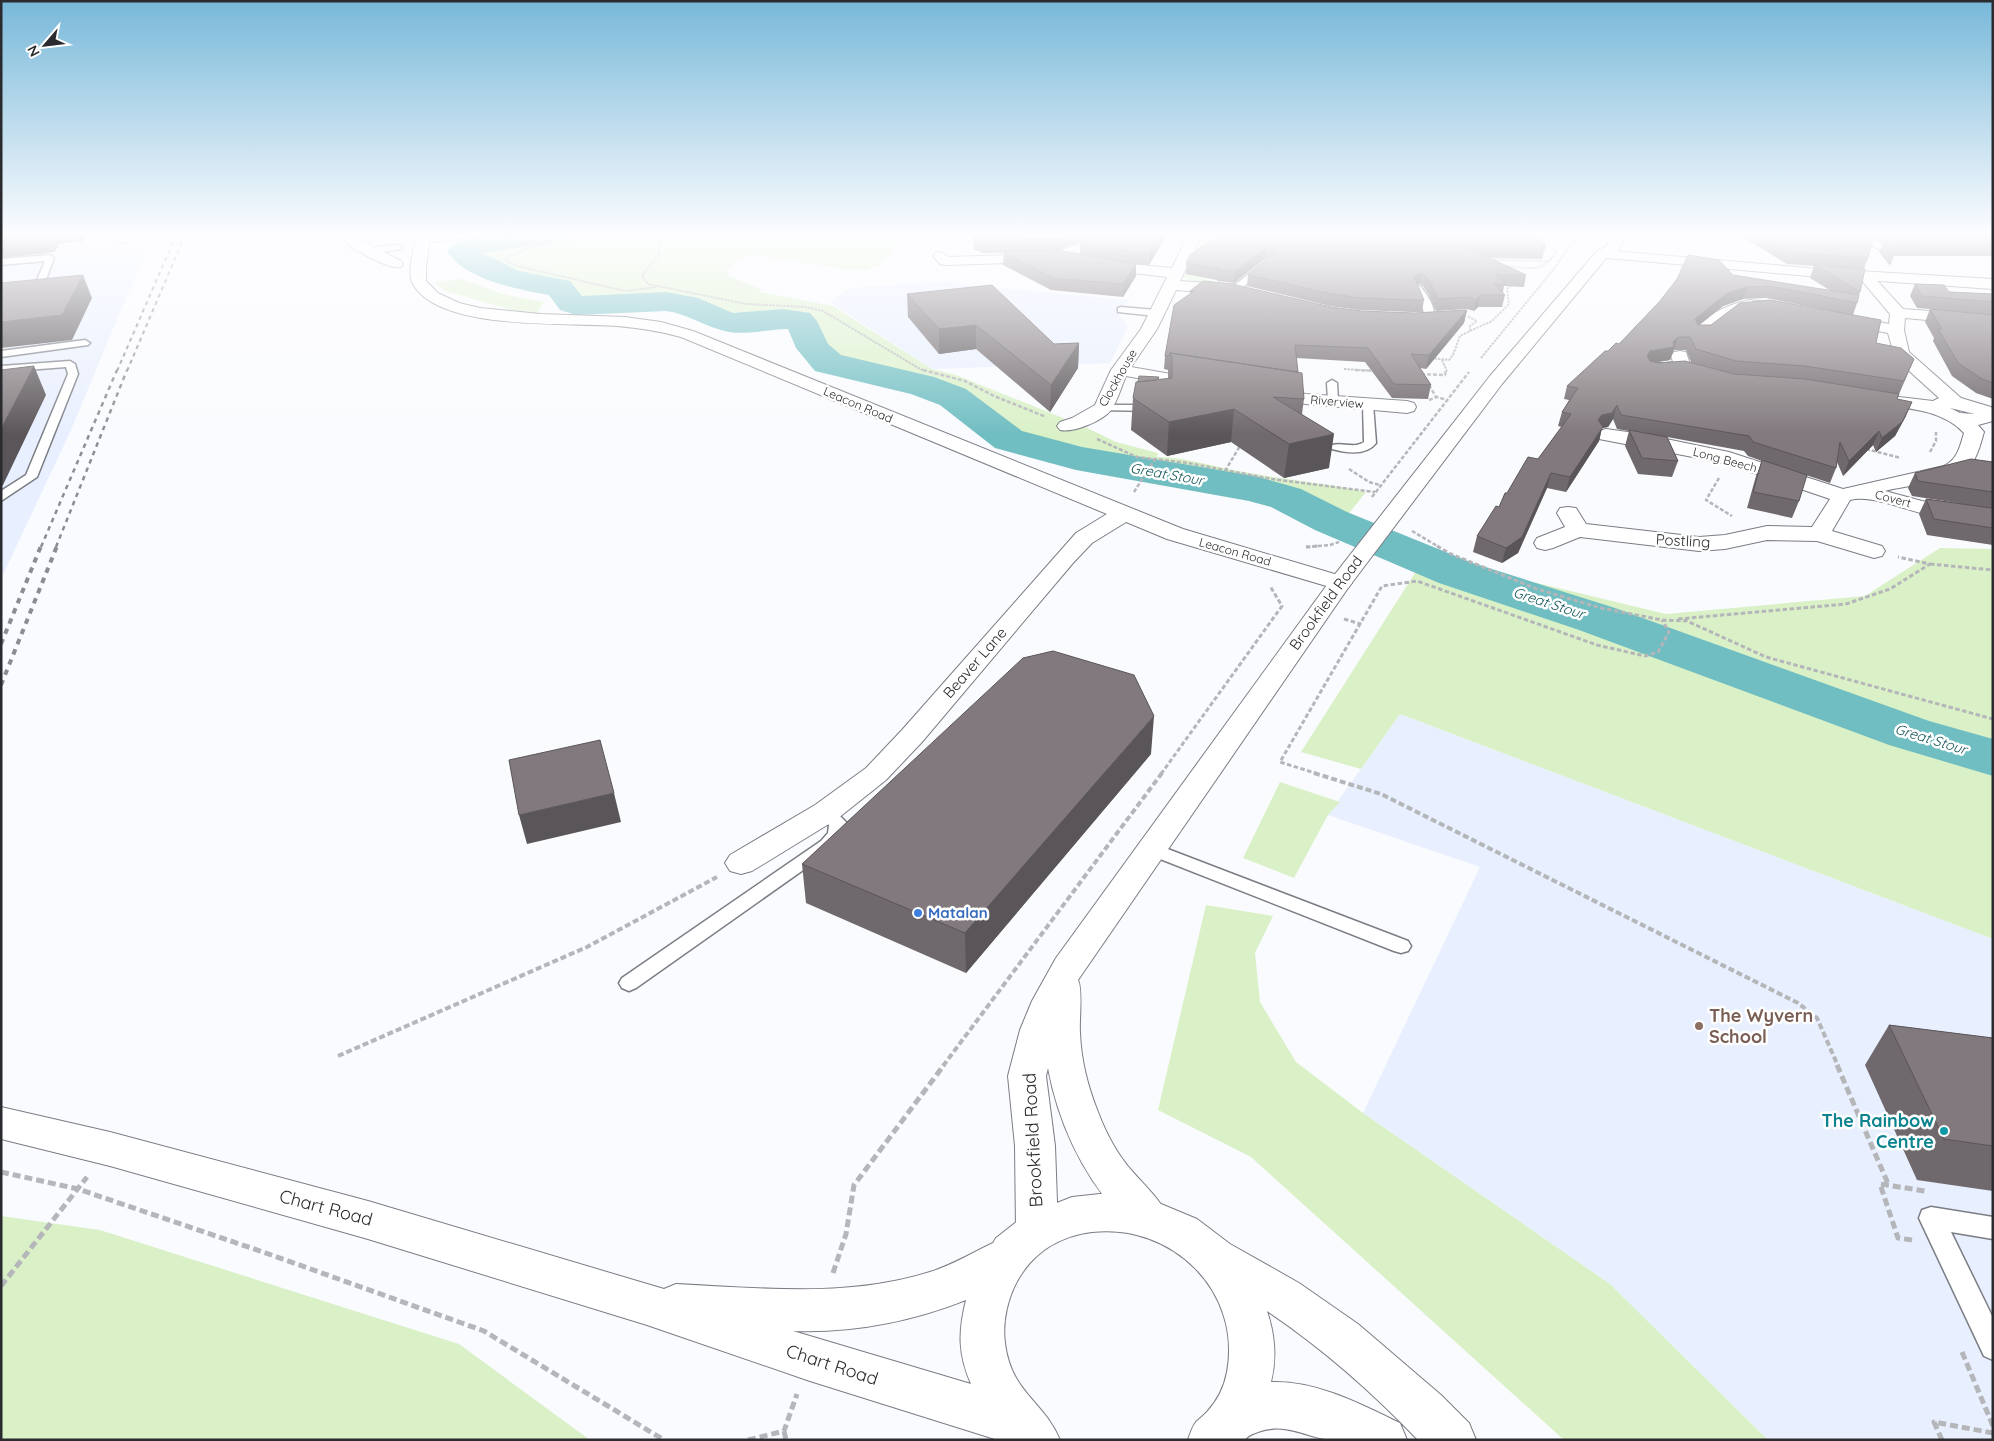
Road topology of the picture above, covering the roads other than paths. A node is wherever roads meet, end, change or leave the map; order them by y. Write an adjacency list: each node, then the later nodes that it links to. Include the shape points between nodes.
1 (441, 300): 40 (street, Leacon Road, via 475,314 616,321 687,334)
2 (1163, 300): 8 (street, Clockhouse)
3 (1425, 300): 10 (lane, via 1431,312)
4 (1558, 300): 45 (street, Brookfield Road, via 1513,358 1394,526 1361,555)
5 (1887, 300): 9 (street)
6 (1121, 310): 8 (lane)
7 (1787, 310): 16 (street, via 1766,305 1739,306)
8 (1156, 313): 21 (street, Clockhouse, via 1149,329)
9 (1898, 313): 13 (street); 15 (street)
10 (1430, 318): 12 (street); 14 (street)
11 (1829, 318): 15 (street)
12 (1412, 319)
13 (1993, 321)
14 (1469, 323)
15 (1896, 330): 32 (street, via 1901,354)
16 (1700, 333)
17 (86, 343): 18 (lane)
18 (1, 354)
19 (1, 369): 39 (lane, via 70,364 73,374 31,477)
20 (1654, 369): 22 (street, via 1681,361)
21 (1120, 370): 24 (street); 31 (street, Clockhouse)
22 (1700, 373)
23 (1332, 383): 28 (lane)
24 (1220, 386)
25 (1254, 391): 28 (street, Riverview)
26 (1858, 396): 32 (street)
27 (1164, 400): 31 (lane, via 1164,407)
28 (1333, 402): 29 (street, Riverview)
29 (1368, 404): 30 (street, Riverview); 36 (lane, via 1370,443 1360,449)
30 (1407, 407)
31 (1103, 408): 34 (street, Clockhouse)
32 (1951, 409): 33 (street, via 1975,407); 37 (street, via 1974,432 1975,460 1950,471)
33 (1989, 411)
34 (1067, 426)
35 (1606, 435): 38 (street, Long Beech, via 1729,458)
36 (1336, 447)
37 (1863, 491): 38 (street); 41 (street, Covert, via 1921,507)
38 (1842, 496): 42 (street)
39 (1, 497)
40 (1122, 514): 45 (street, Leacon Road, via 1175,534); 46 (street, Beaver Lane, via 1084,538 912,736 876,774)
41 (1983, 515)
42 (1819, 534): 43 (street, Postling, via 1766,533 1699,544 1573,521); 44 (street, Postling)
43 (1545, 543)
44 (1874, 551)
45 (1340, 583): 47 (street, Brookfield Road)
46 (826, 812): 48 (street, Beaver Lane); 51 (lane, via 838,824 837,835 827,845)
47 (1152, 849): 49 (lane); 50 (street, Brookfield Road)
48 (741, 863)
49 (1402, 946)
50 (1068, 967): 53 (street, Brookfield Road, via 1062,995 1061,1024 1071,1088 1081,1118 1113,1178); 55 (street, Brookfield Road, via 1038,1030 1027,1076 1036,1146)
51 (629, 983)
52 (1, 1124): 58 (street, Chart Road, via 110,1149 368,1220)
53 (1147, 1216): 55 (street, via 1118,1211 1090,1212 1062,1218); 57 (street, via 1172,1226)
54 (1993, 1228): 59 (lane, via 1932,1218)
55 (1038, 1230): 56 (street)
56 (1006, 1258): 58 (street, Chart Road, via 965,1280 920,1296 871,1307 820,1310); 61 (street, via 992,1281 984,1308 981,1338 986,1367 998,1396)
57 (1214, 1258): 60 (street, via 1232,1280 1244,1307 1251,1335 1252,1364 1245,1392); 63 (street, via 1287,1298 1322,1322 1411,1397)
58 (647, 1304): 61 (street, Chart Road)
59 (1993, 1347)
60 (1222, 1429): 62 (street, via 1268,1406 1298,1408 1365,1430)
61 (1026, 1431)
62 (1383, 1440)
63 (1452, 1440)

